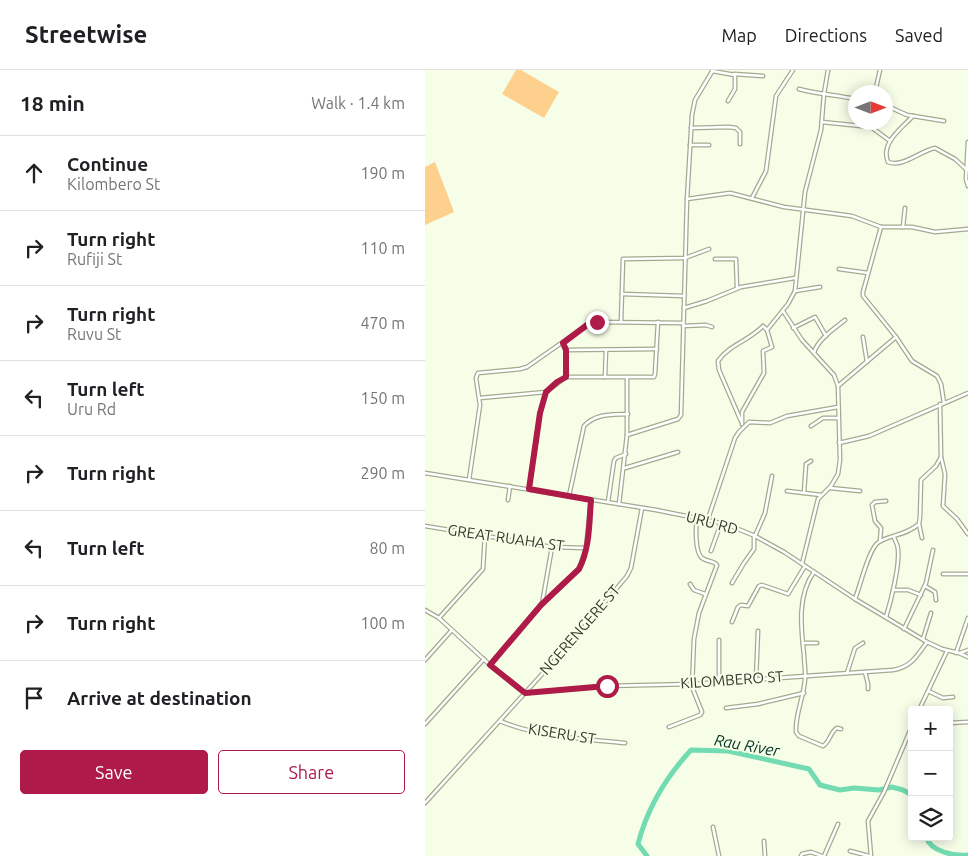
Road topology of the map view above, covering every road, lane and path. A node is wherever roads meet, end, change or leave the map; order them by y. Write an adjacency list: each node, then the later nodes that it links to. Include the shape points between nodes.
1 (713, 70): 5 (street); 16 (street, via 695,100)
2 (793, 70): 24 (street, via 776,96 766,171)
3 (828, 70): 9 (street)
4 (880, 70): 7 (street)
5 (734, 74): 6 (street); 11 (street, via 735,88)
6 (763, 76)
7 (877, 85)
8 (799, 89): 9 (street)
9 (824, 94): 10 (street); 15 (street)
10 (848, 98)
11 (728, 101)
12 (893, 108): 13 (street)
13 (913, 116): 14 (street); 17 (street)
14 (944, 121)
15 (822, 122): 17 (street, via 871,127); 26 (street)
16 (691, 128): 19 (street, via 732,127 740,132); 20 (street)
17 (890, 141): 22 (street, via 886,159 889,163 900,162 934,148)
18 (968, 142): 22 (street)
19 (740, 144)
20 (690, 145): 21 (street); 25 (street)
21 (709, 145)
22 (967, 170): 23 (street)
23 (968, 186)
24 (753, 198): 25 (street, via 726,192); 26 (street)
25 (687, 199): 32 (street)
26 (803, 208): 28 (street, via 852,216); 36 (street)
27 (905, 208): 29 (street)
28 (881, 227): 29 (street); 35 (street)
29 (903, 227): 30 (street, via 935,232)
30 (968, 229)
31 (709, 249): 32 (street)
32 (685, 258): 40 (street, via 623,260); 41 (street)
33 (715, 260): 38 (street, via 737,259)
34 (839, 269): 35 (street)
35 (868, 273): 53 (street, via 863,296)
36 (795, 278): 38 (street); 39 (street)
37 (820, 287): 39 (street)
38 (737, 288): 42 (street)
39 (795, 291): 43 (street)
40 (622, 294): 41 (street); 45 (street)
41 (684, 296): 42 (street)
42 (684, 308): 47 (street)
43 (783, 311): 49 (street); 50 (street)
44 (845, 320): 51 (street)
45 (621, 322): 46 (street); 54 (street, via 587,325)
46 (658, 322): 47 (street); 55 (street)
47 (683, 324): 48 (street); 73 (street, via 681,416)
48 (712, 327)
49 (793, 328): 51 (street, via 815,317); 58 (street)
50 (767, 330): 71 (street, via 772,347 763,351 764,374 742,412); 71 (street, via 763,326 723,354 717,363)
51 (826, 336): 58 (street)
52 (863, 337): 59 (street)
53 (896, 337): 59 (street); 67 (street, via 914,364 937,376 941,384)
54 (563, 343): 56 (street); 66 (street, via 527,367 477,373)
55 (657, 348): 57 (street); 62 (street, via 654,377)
56 (566, 350): 57 (street); 60 (street)
57 (606, 350): 61 (street)
58 (814, 353): 63 (street)
59 (867, 362): 63 (street)
60 (566, 377): 61 (street); 64 (street)
61 (605, 377): 62 (street)
62 (627, 377): 69 (street)
63 (838, 386): 68 (street)
64 (546, 392): 66 (street); 85 (street)
65 (968, 393): 67 (street)
66 (481, 398): 82 (street)
67 (942, 404): 74 (street, via 869,436); 77 (street)
68 (838, 407): 70 (street); 71 (street, via 770,423)
69 (628, 414): 73 (street); 90 (street, via 597,416 584,426)
70 (838, 418): 72 (street, via 823,418); 74 (street)
71 (743, 425): 98 (street, via 735,438)
72 (811, 426)
73 (627, 435): 76 (street)
74 (839, 443): 84 (street, via 838,474)
75 (678, 452): 79 (street)
76 (626, 454): 79 (street); 94 (street, via 614,461)
77 (941, 457): 100 (street, via 921,480); 102 (street, via 945,474 943,506)
78 (811, 461): 88 (street, via 806,464)
79 (625, 468): 95 (street)
80 (425, 473): 82 (street, URU RD)
81 (772, 476): 104 (street, via 765,513)
82 (469, 480): 83 (street, URU RD)
83 (510, 486): 85 (street, URU RD); 91 (street)
84 (830, 488): 87 (street); 89 (street)
85 (529, 489): 90 (street, URU RD)
86 (787, 491): 88 (street)
87 (860, 491)
88 (804, 493): 89 (street)
89 (821, 495): 112 (street, via 817,499)
90 (569, 496): 92 (street, URU RD)
91 (508, 500)
92 (591, 500): 94 (street, URU RD); 109 (street)
93 (887, 501): 107 (street, via 872,505 875,521 881,528)
94 (608, 502): 95 (street, URU RD)
95 (619, 504): 96 (street, URU RD)
96 (643, 508): 97 (street, URU RD); 155 (street, NGERENGERE ST, via 627,576)
97 (698, 517): 98 (street, URU RD); 120 (street, via 695,528 699,554 717,565)
98 (709, 519): 99 (street, URU RD)
99 (721, 523): 104 (street, URU RD); 110 (street)
100 (919, 524): 105 (street); 106 (street)
101 (425, 527): 103 (street, GREAT RUAHA ST)
102 (968, 534)
103 (485, 535): 108 (street, GREAT RUAHA ST); 128 (street, via 483,569)
104 (754, 535): 112 (street, URU RD); 116 (street, via 754,549)
105 (894, 537): 107 (street); 119 (street, via 898,549)
106 (922, 538)
107 (880, 541): 122 (street, via 872,550)
108 (552, 547): 109 (street, GREAT RUAHA ST); 124 (street)
109 (586, 548): 124 (street, via 579,569)
110 (711, 550)
111 (933, 550): 118 (street)
112 (803, 565): 113 (street, URU RD); 130 (street, via 788,594 759,586 748,606 738,607)
113 (814, 572): 122 (street, URU RD); 137 (street, via 804,594)
114 (943, 574): 115 (street)
115 (968, 574)
116 (732, 583)
117 (690, 584): 120 (street, via 694,590)
118 (925, 586): 121 (street); 123 (street, via 937,594)
119 (893, 590): 121 (street, via 908,590); 127 (street)
120 (705, 594): 152 (street, via 695,631)
121 (921, 595): 131 (street)
122 (855, 599): 127 (street, URU RD)
123 (936, 600)
124 (541, 605): 146 (street)
125 (425, 610): 128 (street)
126 (931, 613): 134 (street)
127 (886, 617): 131 (street, URU RD)
128 (439, 618): 132 (street)
129 (968, 618): 142 (street)
130 (732, 622)
131 (904, 628): 134 (street, URU RD)
132 (451, 630): 144 (street); 145 (street)
133 (758, 631): 150 (street)
134 (923, 639): 136 (street, URU RD)
135 (719, 640): 151 (street)
136 (927, 642): 141 (street, URU RD); 147 (street, KILOMBERO ST, via 913,662 903,668)
137 (803, 643): 138 (street); 149 (street)
138 (817, 643)
139 (863, 643): 148 (street, via 855,648)
140 (968, 650): 142 (street)
141 (947, 651): 142 (street, URU RD); 154 (street)
142 (958, 653): 143 (street, URU RD)
143 (968, 657)
144 (425, 660)
145 (484, 660): 146 (street); 163 (street)
146 (490, 665): 155 (street)
147 (865, 672): 148 (street, KILOMBERO ST); 153 (street)
148 (847, 673): 149 (street, KILOMBERO ST)
149 (806, 676): 150 (street, KILOMBERO ST); 156 (street)
150 (756, 679): 151 (street, KILOMBERO ST)
151 (719, 682): 152 (street, KILOMBERO ST)
152 (692, 684): 155 (street, KILOMBERO ST, via 607,686); 164 (street, via 702,713)
153 (868, 689)
154 (928, 691): 157 (street, via 943,698); 158 (street)
155 (525, 693): 160 (street, NGERENGERE ST)
156 (803, 693): 159 (street); 165 (street, via 796,734 823,746 833,730)
157 (953, 698)
158 (921, 706)
159 (726, 708)
160 (500, 721): 167 (street, KISERU ST, via 568,737); 168 (street, NGERENGERE ST)
161 (968, 722): 162 (street)
162 (953, 723)
163 (425, 724)
164 (669, 727)
165 (841, 729)
166 (908, 735): 177 (street, via 868,821)
167 (625, 743)
168 (425, 803)
169 (838, 824): 176 (street)
170 (713, 827): 173 (street)
171 (764, 841): 174 (street)
172 (850, 851): 177 (street)
173 (719, 856)
174 (765, 856)
175 (801, 856): 176 (street, via 808,852)
176 (823, 856)
177 (870, 856)

